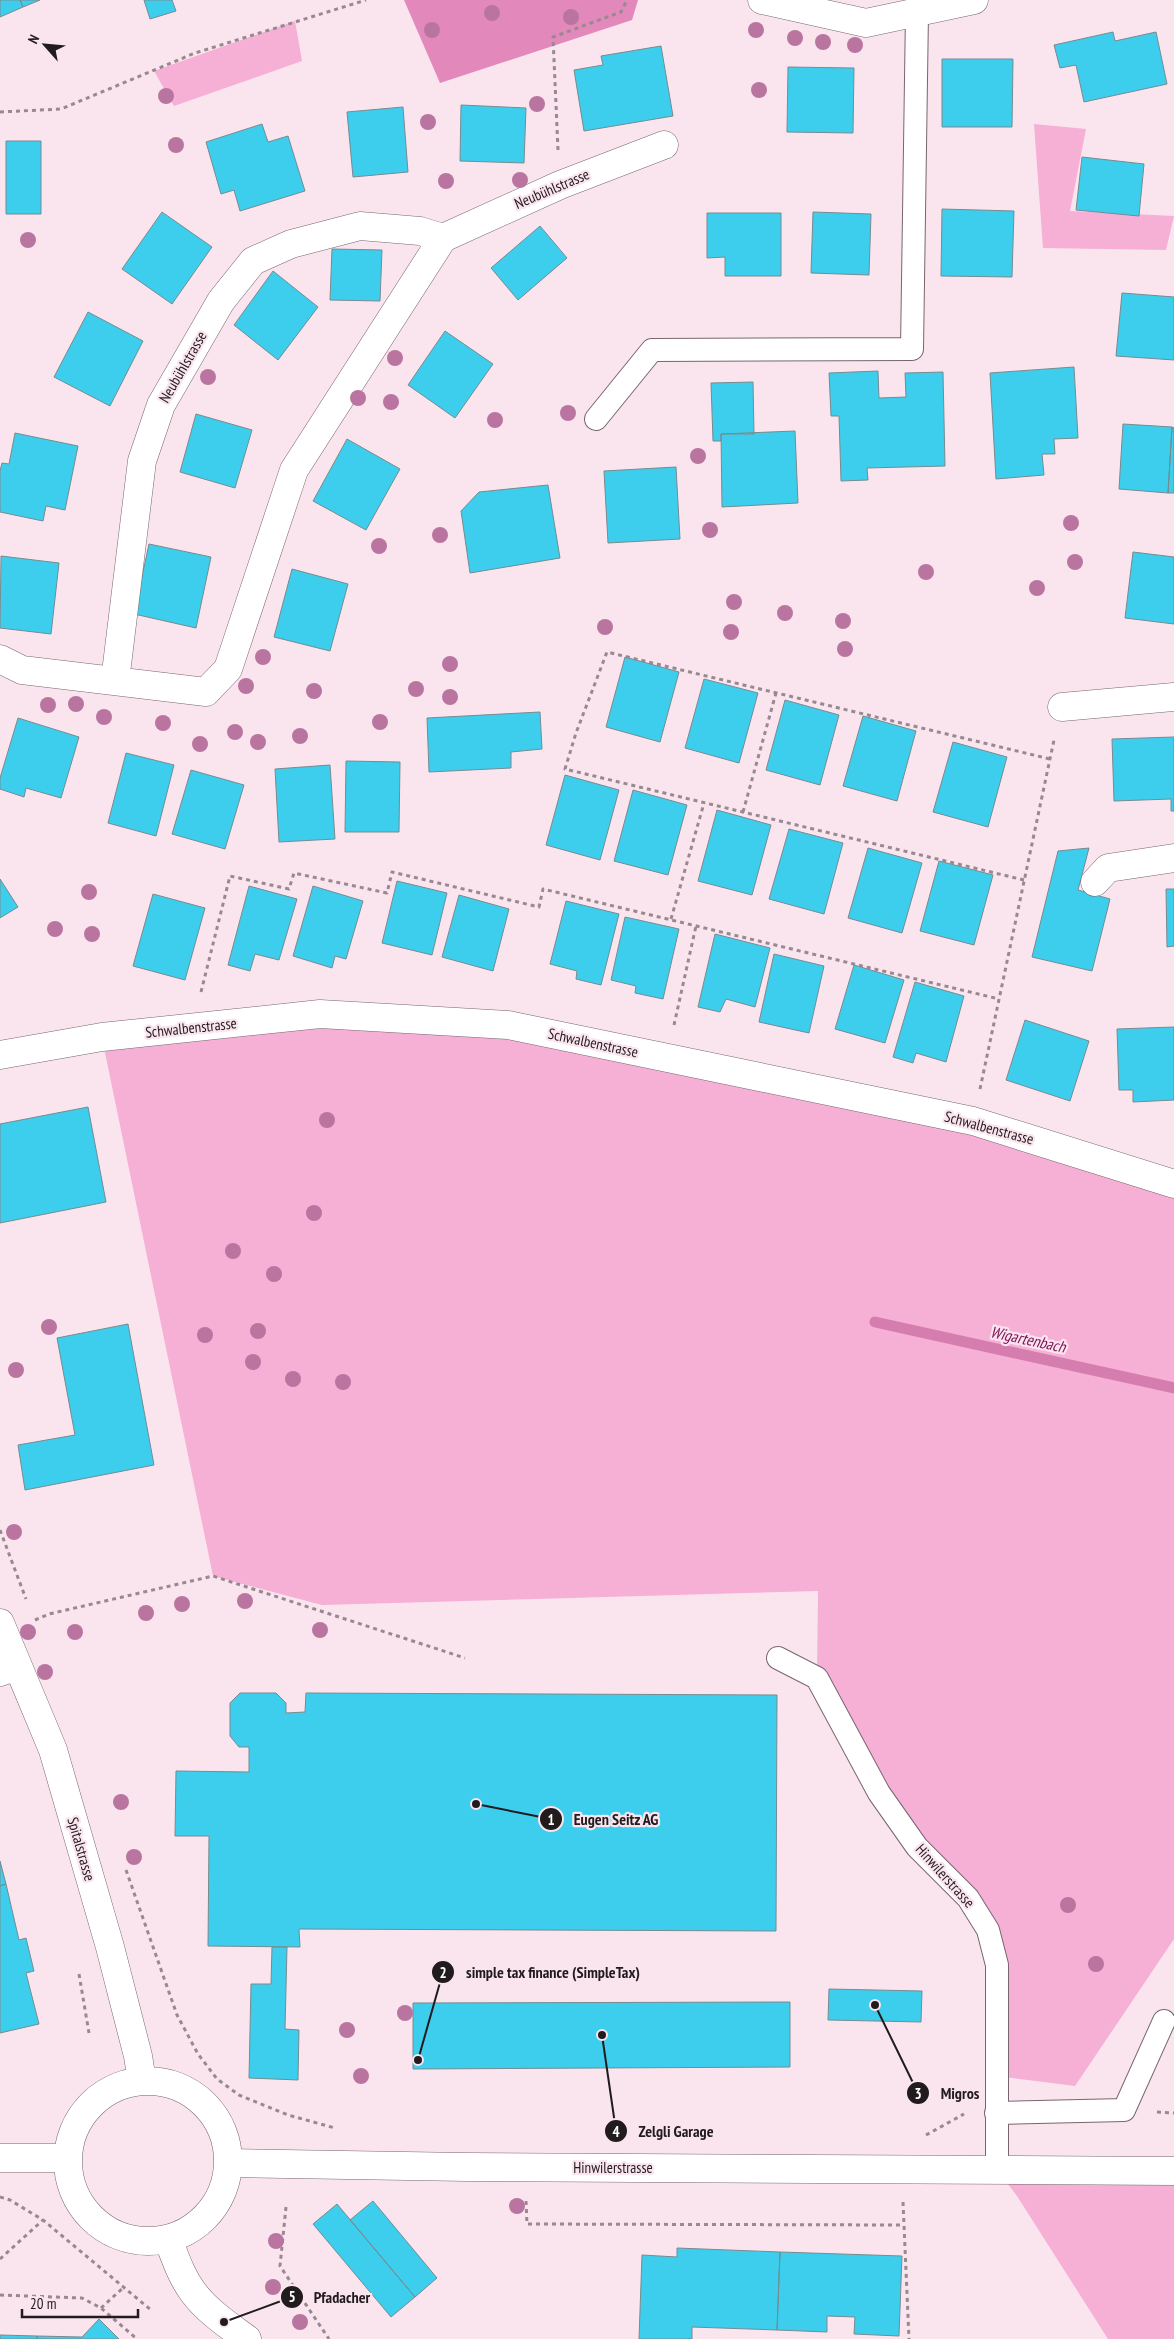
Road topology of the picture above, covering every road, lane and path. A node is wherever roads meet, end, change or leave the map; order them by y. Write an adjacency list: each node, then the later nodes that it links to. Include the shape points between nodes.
1 (366, 0): 6 (path, via 195,53 61,109)
2 (627, 0): 8 (path, via 622,12 553,37)
3 (762, 0): 5 (street, via 866,23)
4 (974, 0): 5 (street)
5 (917, 12): 10 (lane, via 912,349 652,350)
6 (0, 112)
7 (664, 145): 8 (street, Neubühlstrasse)
8 (560, 184): 9 (street, Neubühlstrasse)
9 (443, 238): 12 (street, via 294,470 228,669 206,692); 12 (street, Neubühlstrasse, via 420,231 360,226 292,244 253,261 221,301 161,405 142,462)
10 (596, 419)
11 (0, 660): 12 (street, via 22,670)
12 (115, 681)
13 (776, 693): 16 (path); 17 (path, via 607,652 565,769); 18 (path)
14 (1174, 697): 15 (street)
15 (1062, 707): 16 (path)
16 (1050, 759): 20 (path)
17 (704, 803): 18 (path); 22 (path)
18 (743, 812): 20 (path)
19 (1174, 858): 21 (street, via 1108,868)
20 (1024, 880): 24 (path)
21 (1095, 882)
22 (672, 920): 23 (path); 25 (path, via 543,889 539,907 392,872 387,893 294,873 289,889 230,876)
23 (696, 926): 24 (path); 27 (path)
24 (999, 999): 28 (path)
25 (192, 1028): 26 (street, Schwalbenstrasse, via 102,1038); 27 (street, Schwalbenstrasse, via 320,1014 508,1026)
26 (0, 1055)
27 (667, 1058): 28 (street, Schwalbenstrasse)
28 (974, 1121): 29 (street, Schwalbenstrasse)
29 (1174, 1184)
30 (34, 1620): 32 (path, via 213,1576)
31 (0, 1623): 34 (street, Spitalstrasse)
32 (465, 1658)
33 (778, 1658): 38 (lane, Hinwilerstrasse, via 817,1678 879,1793 917,1847 968,1898 988,1930 997,1965)
34 (8, 1669): 37 (street, Spitalstrasse, via 53,1750 110,1947)
35 (177, 2015): 39 (path, via 198,2054 217,2079 239,2095)
36 (1164, 2021): 38 (lane, via 1124,2110)
37 (142, 2081): 41 (street, via 119,2086 99,2098 83,2114 72,2135); 42 (street, via 164,2082 185,2089 203,2102 217,2120 226,2141)
38 (996, 2113): 43 (lane, Hinwilerstrasse)
39 (288, 2115)
40 (0, 2158): 41 (street)
41 (68, 2158): 51 (street, via 70,2179 77,2199 106,2230 126,2238)
42 (229, 2163): 43 (street, Hinwilerstrasse); 51 (street, via 224,2188 211,2211 192,2228)
43 (997, 2170): 44 (street, Hinwilerstrasse)
44 (1174, 2171)
45 (526, 2195): 50 (path, via 527,2224)
46 (903, 2196): 50 (path)
47 (0, 2197): 49 (path)
48 (286, 2207): 59 (path, via 280,2266)
49 (43, 2220): 52 (path); 53 (path)
50 (903, 2225): 60 (path)
51 (168, 2239): 58 (street, via 178,2268 193,2293 212,2313)
52 (0, 2259)
53 (124, 2287): 55 (path); 56 (path)
54 (0, 2296): 55 (path, via 82,2298)
55 (101, 2308): 57 (path)
56 (151, 2310)
57 (137, 2339)
58 (247, 2339)
59 (329, 2339)
60 (909, 2339)

